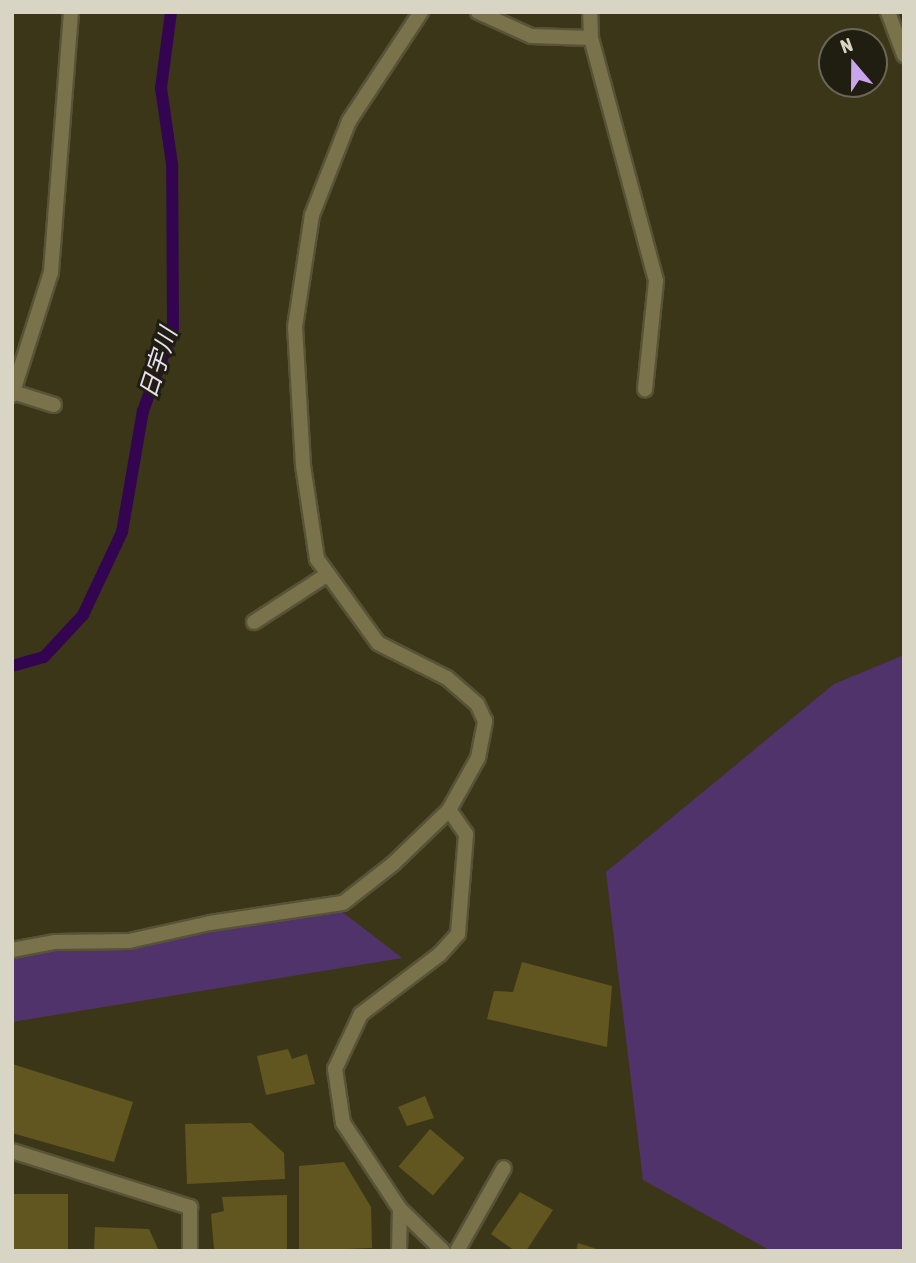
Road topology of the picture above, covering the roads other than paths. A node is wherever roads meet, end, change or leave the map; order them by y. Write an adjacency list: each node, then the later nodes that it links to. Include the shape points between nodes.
1 (71, 12): 9 (street, via 51,272)
2 (421, 12): 11 (street, via 349,121 312,215 295,327 303,465 317,559)
3 (478, 12): 6 (street, via 531,36)
4 (590, 12): 6 (street)
5 (888, 12): 7 (street)
6 (591, 38): 8 (street, via 656,281)
7 (904, 55)
8 (645, 389)
9 (13, 394): 10 (street)
10 (54, 405)
11 (328, 574): 12 (street); 13 (street, via 378,643 447,678 477,704 485,721 478,758)
12 (254, 622)
13 (449, 810): 14 (street, via 394,863 343,903 209,923 129,941 55,942); 17 (street, via 466,834 458,934 440,954 361,1014 335,1069 343,1123)
14 (12, 950)
15 (12, 1152): 18 (street, via 190,1207)
16 (505, 1168): 21 (street)
17 (400, 1209): 19 (street); 20 (street)
18 (190, 1251)
19 (399, 1251)
20 (443, 1251)
21 (457, 1251)

